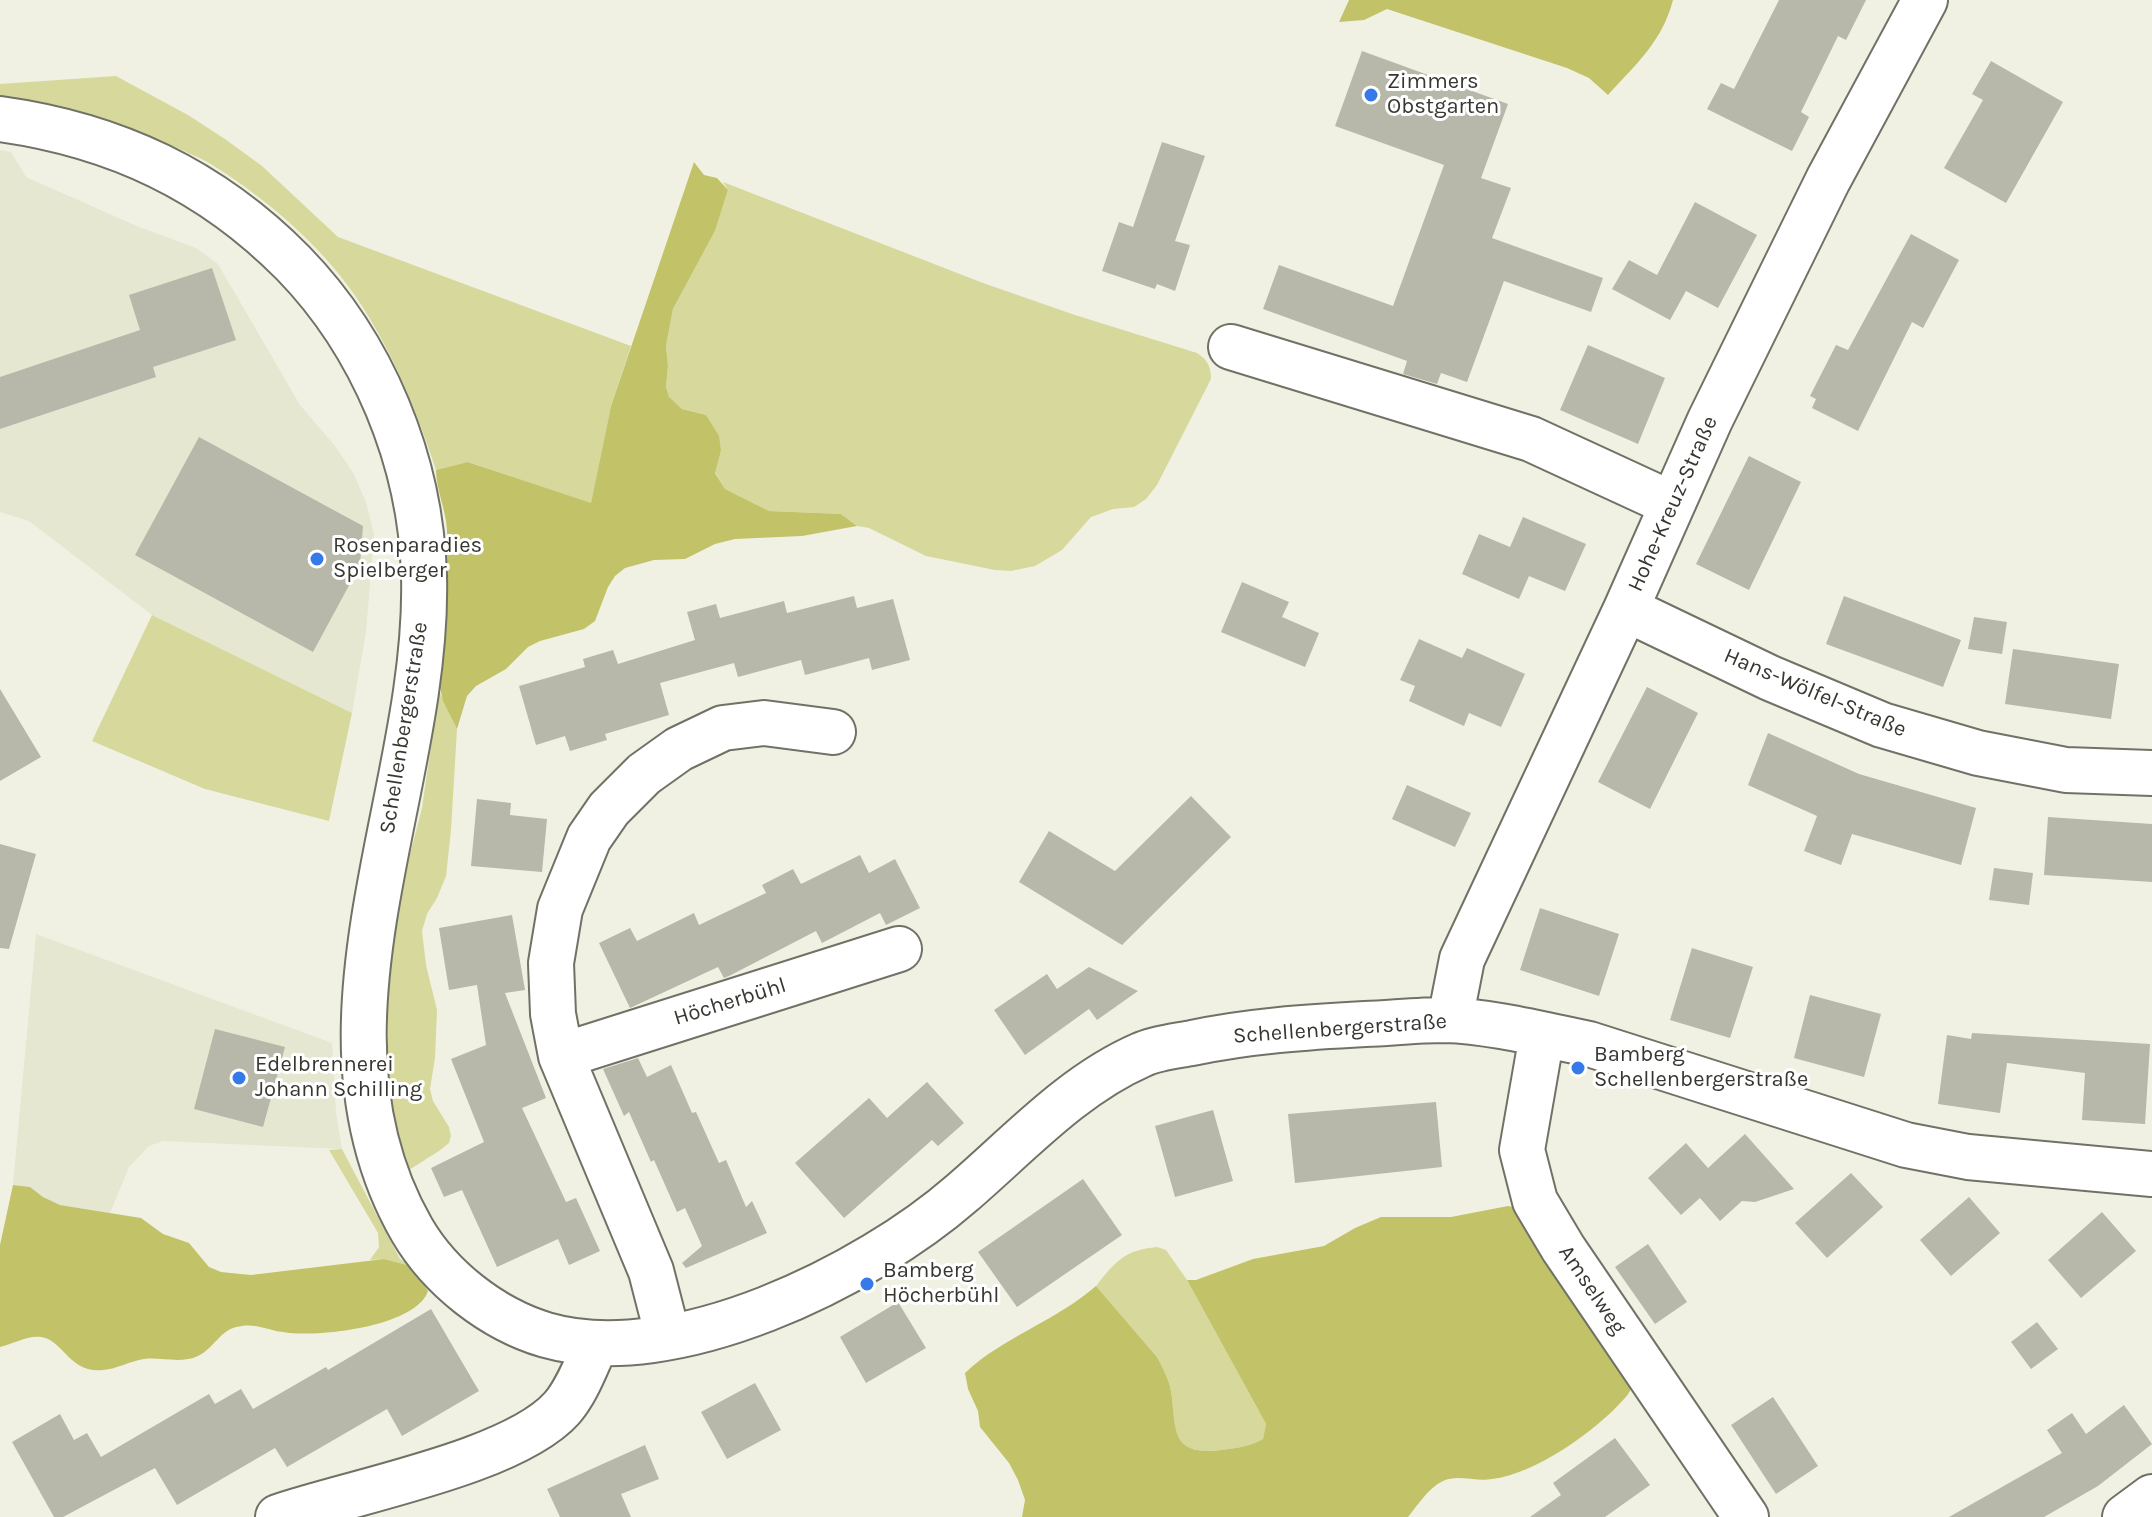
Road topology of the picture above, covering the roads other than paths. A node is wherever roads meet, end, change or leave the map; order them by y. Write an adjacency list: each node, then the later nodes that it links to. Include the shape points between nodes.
1 (1925, 0): 4 (street, Hohe-Kreuz-Straße, via 1828,180)
2 (0, 119): 14 (street, Schellenbergerstraße, via 116,146 221,201 301,272 342,321 367,364 409,475 424,573 419,664 375,899 368,971 365,1057 381,1161 406,1219 441,1271 496,1312 544,1334)
3 (1231, 347): 4 (street, via 1531,439)
4 (1672, 504): 5 (street, Hohe-Kreuz-Straße)
5 (1626, 609): 7 (street, Hans-Wölfel-Straße, via 1882,725 1978,753 2066,770); 9 (street, Hohe-Kreuz-Straße, via 1462,959)
6 (833, 732): 11 (street, via 764,723 723,728 679,749 609,809 589,838 560,909 551,963)
7 (2152, 773)
8 (899, 949): 11 (street, Höcherbühl)
9 (1450, 1020): 10 (street, Schellenbergerstraße); 13 (street, Schellenbergerstraße, via 1279,1030 1145,1053 1090,1083 959,1196 852,1268 776,1304)
10 (1542, 1035): 12 (street, Schellenbergerstraße, via 1589,1044 1906,1145 1968,1157); 17 (street, Amselweg, via 1522,1150 1535,1201)
11 (561, 1056): 13 (street, via 651,1271)
12 (2152, 1174)
13 (668, 1337): 14 (street, Schellenbergerstraße)
14 (596, 1344): 16 (street, via 562,1408 539,1428 425,1474)
15 (2152, 1497): 18 (street)
16 (278, 1517)
17 (1746, 1517)
18 (2125, 1517)

